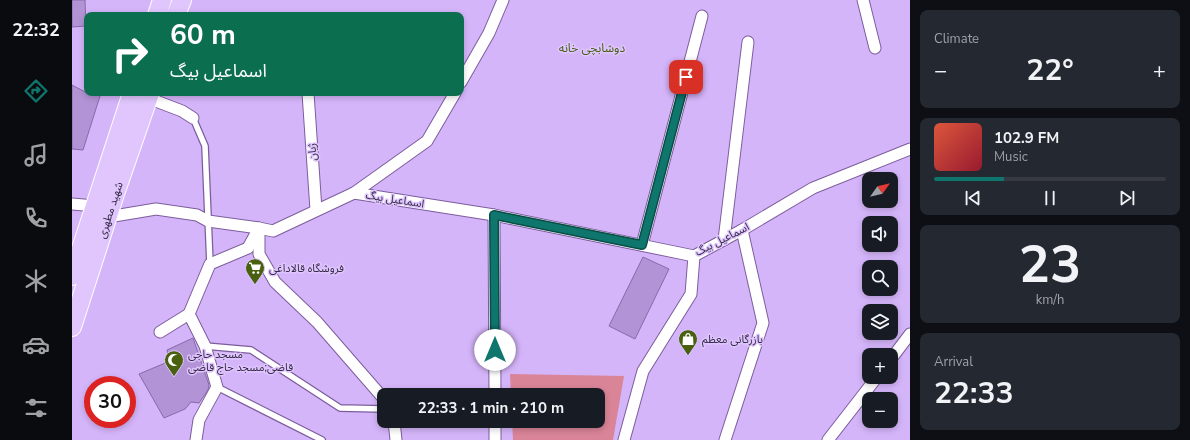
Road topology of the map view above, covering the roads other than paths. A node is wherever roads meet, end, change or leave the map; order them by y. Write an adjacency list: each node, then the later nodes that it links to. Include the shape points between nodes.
1 (162, 0): 5 (main road)
2 (182, 0): 6 (main road)
3 (503, 0): 10 (street, via 489,33)
4 (863, 0): 9 (street)
5 (158, 12)
6 (177, 12)
7 (702, 16): 26 (street)
8 (748, 42): 25 (street)
9 (875, 48)
10 (464, 77)
11 (143, 96): 20 (main road, شهید مطهری)
12 (145, 96): 15 (street)
13 (308, 96): 19 (street, ژیان)
14 (453, 96): 17 (street, via 427,141)
15 (193, 118): 22 (lane, via 205,146)
16 (908, 151): 24 (street, اسماعیل بیگ, via 813,188)
17 (354, 192): 19 (street); 21 (street, اسماعیل بیگ)
18 (72, 204): 20 (street)
19 (316, 210): 23 (street, via 273,231)
20 (101, 212): 22 (street, via 156,209 197,215); 29 (main road, شهید مطهری); 31 (main road, شهید مطهری)
21 (494, 215): 26 (street, اسماعیل بیگ); 38 (street)
22 (208, 221): 23 (street); 28 (lane)
23 (259, 228): 28 (street, via 248,248); 39 (street, via 259,254 275,282 317,322)
24 (742, 230): 25 (street, اسماعیل بیگ); 48 (street, via 763,323)
25 (724, 240): 27 (street, اسماعیل بیگ)
26 (642, 245): 27 (street, اسماعیل بیگ)
27 (694, 256): 47 (street, via 691,294 643,371)
28 (210, 264): 30 (street)
29 (72, 276)
30 (189, 314): 32 (street); 34 (street)
31 (72, 327)
32 (160, 332)
33 (910, 334): 35 (street)
34 (205, 346): 37 (street); 40 (lane, via 251,350 340,408)
35 (898, 350)
36 (872, 384): 49 (street)
37 (216, 387): 43 (street, via 199,420); 44 (lane)
38 (495, 388)
39 (377, 391)
40 (377, 409)
41 (395, 428): 45 (street)
42 (495, 428): 46 (street)
43 (196, 440)
44 (322, 440)
45 (396, 440)
46 (495, 440)
47 (624, 440)
48 (726, 440)
49 (828, 440)

